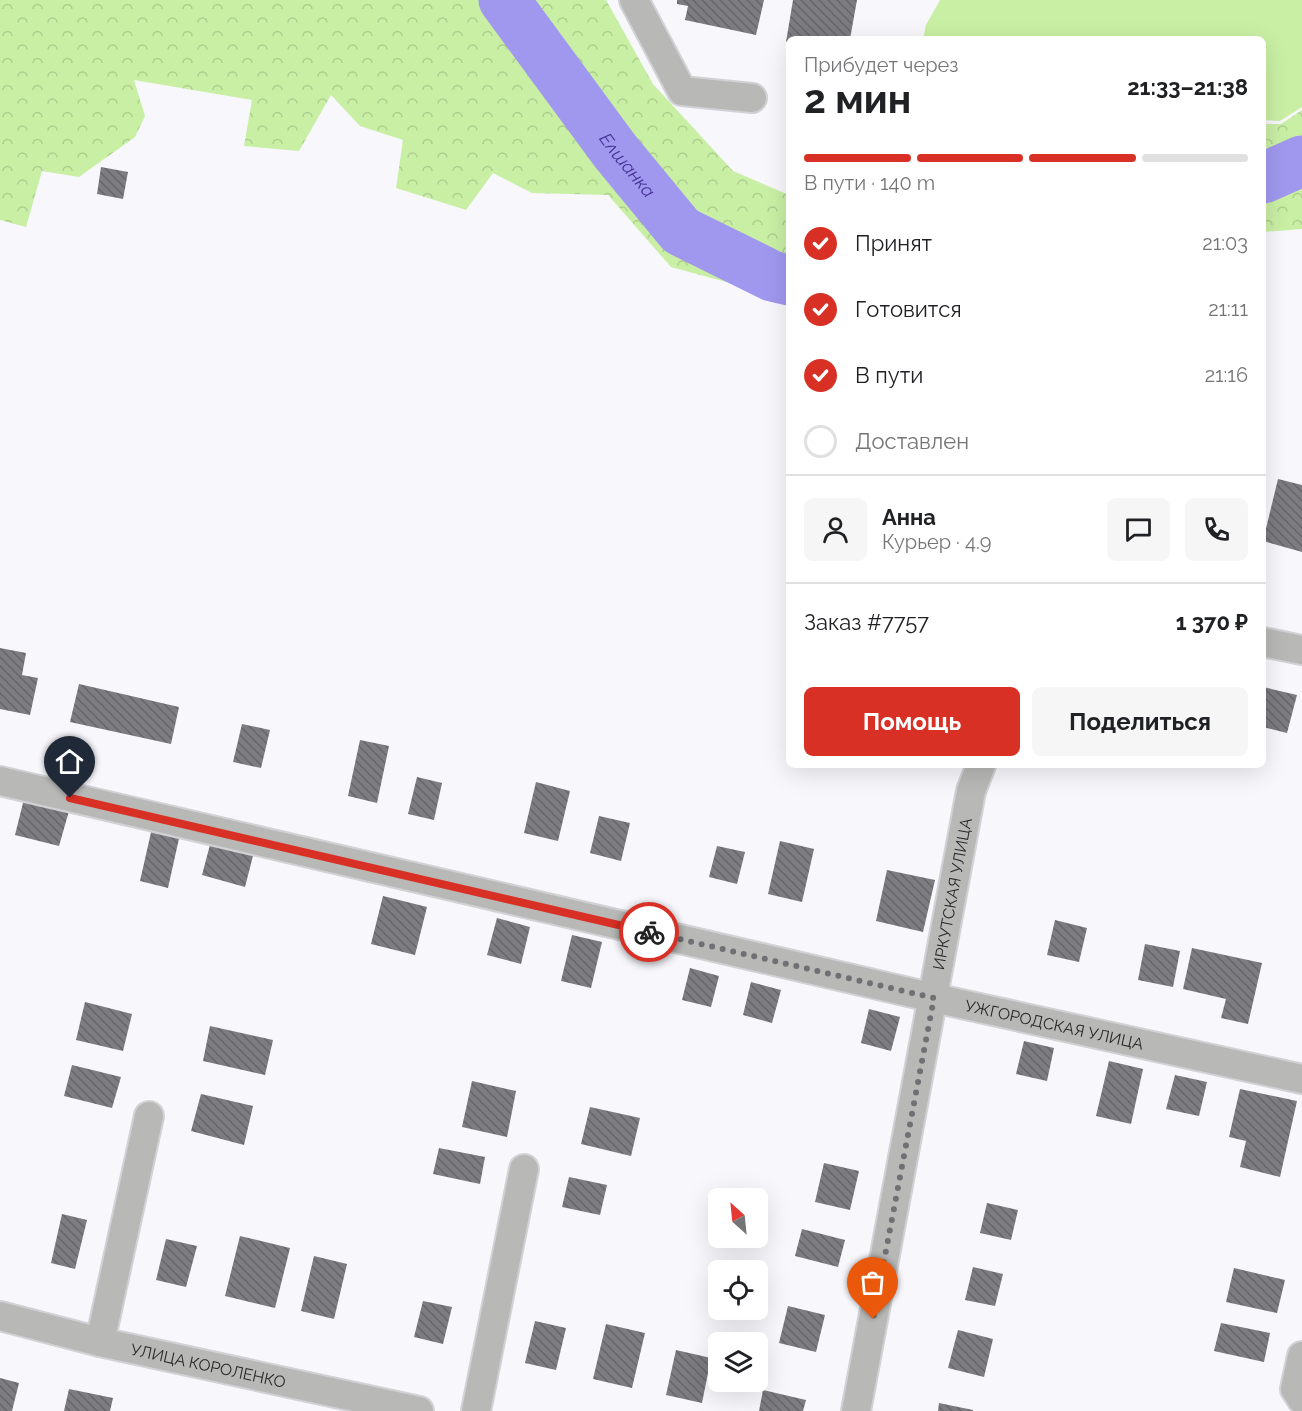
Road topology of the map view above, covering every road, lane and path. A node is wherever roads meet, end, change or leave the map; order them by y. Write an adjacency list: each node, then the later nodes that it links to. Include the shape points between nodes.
1 (634, 0): 2 (street, via 682,91)
2 (752, 98)
3 (1266, 643): 4 (street)
4 (1302, 650)
5 (980, 768): 7 (street, ИРКУТСКАЯ УЛИЦА, via 971,791)
6 (0, 781): 7 (street, УЖГОРОДСКАЯ УЛИЦА)
7 (934, 998): 8 (street, УЖГОРОДСКАЯ УЛИЦА); 17 (street, ИРКУТСКАЯ УЛИЦА)
8 (1302, 1080)
9 (149, 1116): 12 (street)
10 (524, 1169): 16 (street)
11 (0, 1316): 12 (street, УЛИЦА КОРОЛЕНКО)
12 (100, 1342): 15 (street, УЛИЦА КОРОЛЕНКО)
13 (1302, 1356): 14 (street, via 1295,1389)
14 (1302, 1400)
15 (419, 1411)
16 (476, 1411)
17 (856, 1411)

